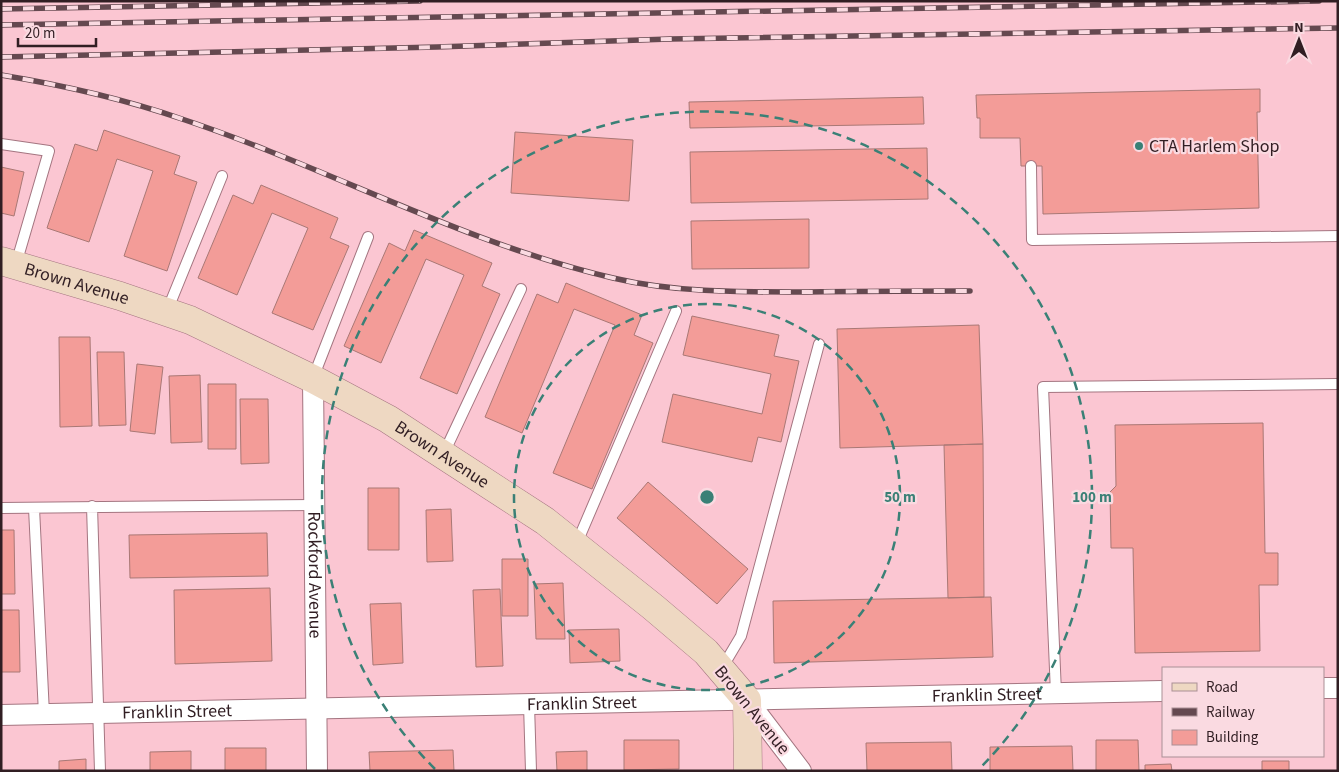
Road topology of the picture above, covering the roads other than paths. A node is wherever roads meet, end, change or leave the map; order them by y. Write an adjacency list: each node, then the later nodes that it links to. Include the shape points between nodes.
1 (1, 144): 6 (lane, via 49,151)
2 (1030, 166): 4 (lane, via 1032,240)
3 (222, 176): 9 (lane)
4 (1338, 236)
5 (368, 237): 11 (lane)
6 (8, 263): 9 (street, Brown Avenue)
7 (521, 289): 13 (lane)
8 (676, 310): 18 (lane)
9 (167, 312): 11 (street, Brown Avenue)
10 (819, 344): 19 (lane, via 741,636)
11 (313, 379): 13 (street, Brown Avenue, via 388,419); 14 (street, Rockford Avenue)
12 (1338, 384): 23 (lane, via 1043,387)
13 (443, 454): 18 (street, Brown Avenue, via 545,521)
14 (314, 505): 15 (lane); 26 (street, Rockford Avenue)
15 (92, 506): 17 (lane); 27 (lane)
16 (1, 508): 17 (lane)
17 (34, 508): 28 (lane)
18 (576, 546): 19 (street, Brown Avenue, via 706,652)
19 (720, 671): 24 (street, Brown Avenue)
20 (1324, 688): 21 (street)
21 (1338, 688)
22 (1162, 691): 23 (street, Franklin Street)
23 (1056, 693): 24 (street, Franklin Street)
24 (747, 700): 25 (street, Franklin Street); 33 (street); 34 (street, Brown Avenue)
25 (529, 704): 26 (street, Franklin Street); 32 (lane)
26 (316, 709): 27 (street, Franklin Street); 31 (street, Rockford Avenue)
27 (99, 713): 28 (street, Franklin Street); 30 (lane)
28 (44, 714): 29 (street, Franklin Street)
29 (1, 715)
30 (100, 771)
31 (317, 771)
32 (531, 771)
33 (748, 771)
34 (801, 771)

